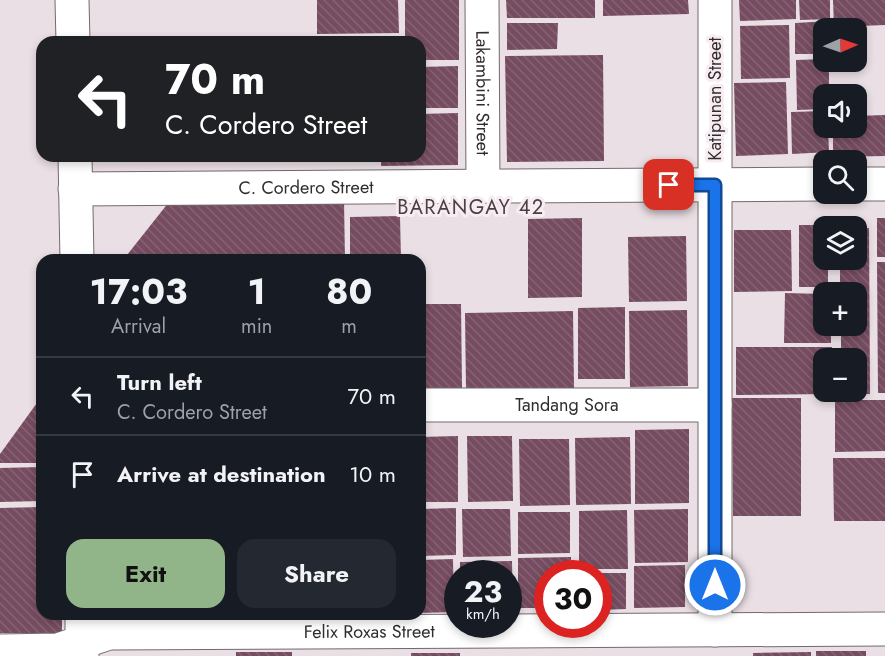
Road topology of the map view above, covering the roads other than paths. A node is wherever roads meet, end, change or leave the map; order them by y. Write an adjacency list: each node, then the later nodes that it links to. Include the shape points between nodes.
1 (72, 0): 4 (street)
2 (482, 0): 9 (street, Lakambini Street)
3 (715, 0): 10 (street, Katipunan Street)
4 (73, 36)
5 (75, 162): 11 (street)
6 (813, 184): 10 (street, C. Cordero Street)
7 (867, 184): 8 (street)
8 (885, 184)
9 (483, 185): 10 (street, C. Cordero Street); 11 (street, C. Cordero Street)
10 (715, 185): 14 (street, Katipunan Street)
11 (75, 189): 12 (street)
12 (77, 254)
13 (426, 405): 14 (street, Tandang Sora)
14 (715, 405): 16 (street, Katipunan Street)
15 (885, 629): 16 (street, Felix Roxas Street)
16 (715, 630): 17 (street, Felix Roxas Street, via 109,633)
17 (82, 637): 18 (street, Felix Roxas Street, via 58,650)
18 (0, 651)

